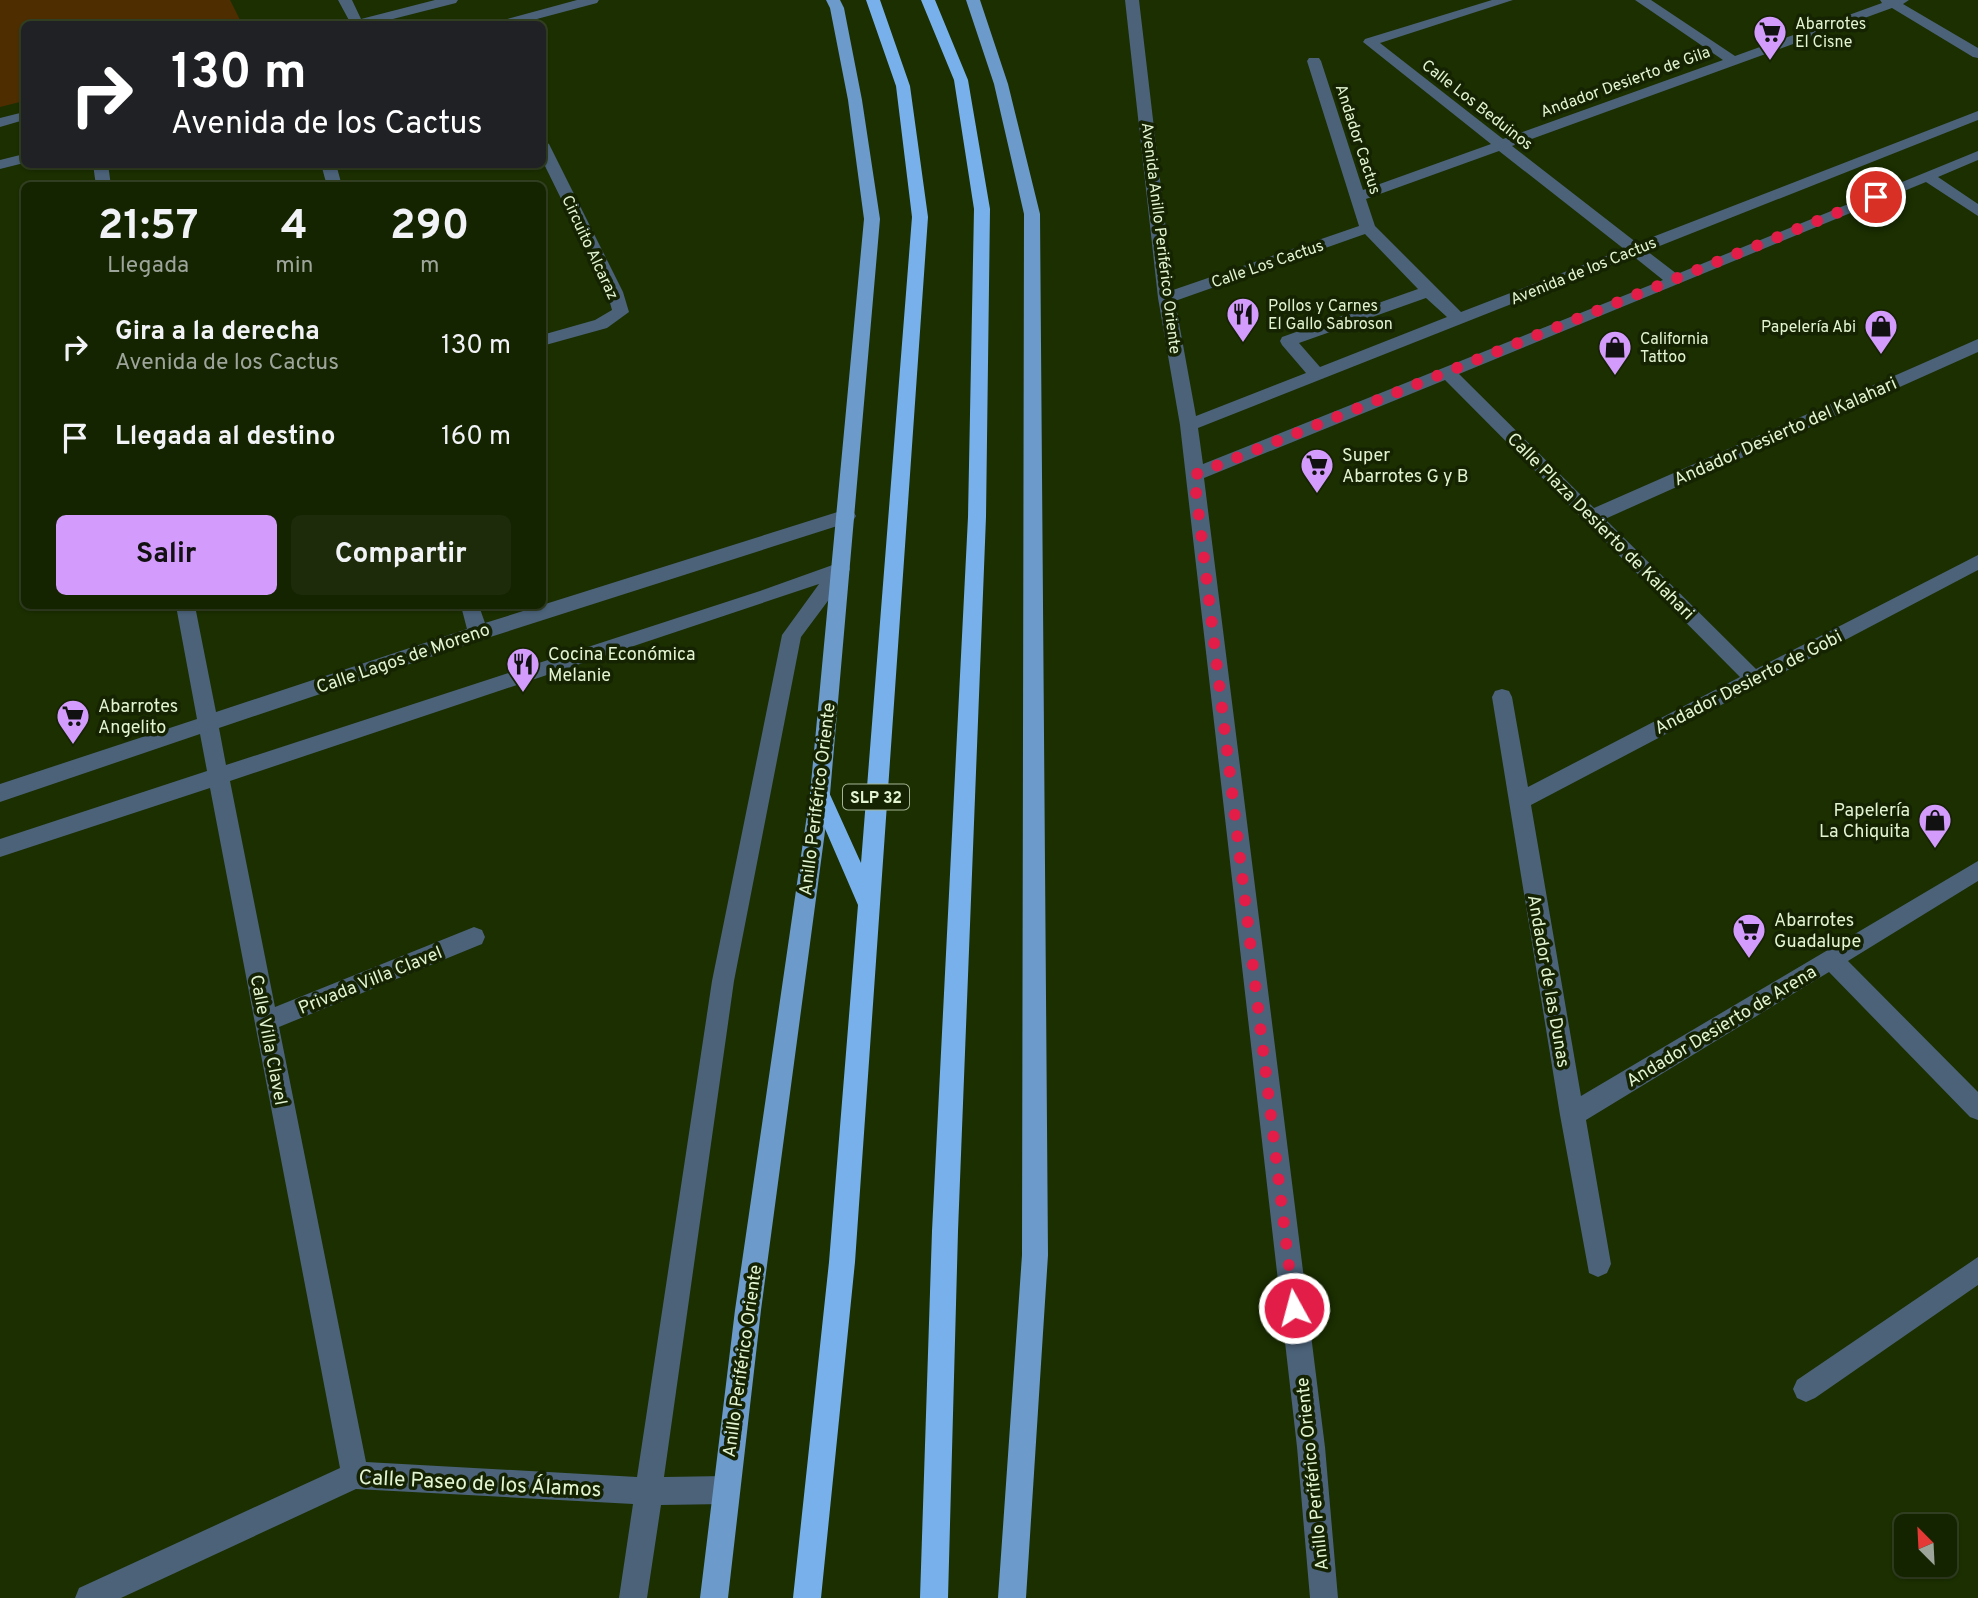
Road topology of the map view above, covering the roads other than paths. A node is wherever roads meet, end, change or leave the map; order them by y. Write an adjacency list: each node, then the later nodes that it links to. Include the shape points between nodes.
1 (345, 0): 12 (street)
2 (451, 0): 13 (street)
3 (592, 0): 14 (street)
4 (833, 0): 41 (main road, Anillo Periférico Oriente, via 855,100 872,219)
5 (873, 0): 57 (highway, SLP 32, via 903,86 920,217)
6 (929, 0): 73 (highway, via 961,80 982,209 977,517 945,1231)
7 (973, 0): 74 (main road, via 1001,84 1032,214 1035,1255)
8 (1132, 0): 33 (street, Avenida Anillo Periférico Oriente)
9 (1506, 0): 21 (street, Calle Los Beduinos, via 1370,42)
10 (1642, 0): 16 (street)
11 (1894, 1): 15 (street); 16 (street, Andador Desierto de Gila)
12 (356, 21)
13 (370, 21)
14 (516, 21)
15 (1978, 54)
16 (1732, 60): 21 (street, Andador Desierto de Gila)
17 (1314, 61): 27 (street, Andador Cactus)
18 (1978, 115): 30 (street, Avenida de los Cactus)
19 (21, 117): 20 (street)
20 (0, 123)
21 (1502, 144): 27 (street, Andador Desierto de Gila); 30 (street, Calle Los Beduinos)
22 (546, 152): 35 (street, Circuito Alcaraz, via 621,313 601,324)
23 (1978, 155): 26 (street)
24 (21, 159): 25 (street)
25 (0, 165)
26 (1927, 176): 28 (street); 31 (street)
27 (1360, 196): 29 (street, Andador Cactus)
28 (1978, 211)
29 (1368, 228): 32 (street); 33 (street, Calle Los Cactus)
30 (1635, 249): 31 (street, Calle Los Beduinos); 34 (street, Avenida de los Cactus)
31 (1675, 281): 37 (street)
32 (1429, 291): 34 (street); 38 (street, via 1288,341)
33 (1166, 298): 39 (street, Avenida Anillo Periférico Oriente)
34 (1459, 319): 38 (street, Avenida de los Cactus)
35 (546, 340)
36 (1978, 345): 42 (street, Andador Desierto del Kalahari)
37 (1447, 373): 40 (street); 42 (street, Calle Plaza Desierto de Kalahari)
38 (1317, 375): 39 (street, Avenida de los Cactus)
39 (1189, 425): 40 (street, Avenida Anillo Periférico Oriente)
40 (1194, 475): 75 (street, Anillo Periférico Oriente, via 1311,1447)
41 (847, 516): 44 (main road, Anillo Periférico Oriente); 47 (street, Calle Lagos de Moreno)
42 (1592, 517): 48 (street, Calle Plaza Desierto de Kalahari)
43 (1978, 562): 48 (street, Andador Desierto de Gobi)
44 (841, 569): 51 (street); 53 (main road, Anillo Periférico Oriente); 68 (street, via 792,635 723,981)
45 (186, 609): 50 (street, Calle Villa Clavel)
46 (471, 609): 47 (street)
47 (478, 633): 50 (street, Calle Lagos de Moreno)
48 (1754, 679): 54 (street, Andador Desierto de Gobi)
49 (1502, 697): 54 (street, Andador de las Dunas)
50 (208, 724): 51 (street, Calle Villa Clavel); 52 (street, Calle Lagos de Moreno)
51 (217, 776): 55 (street); 60 (street, Calle Villa Clavel)
52 (0, 793)
53 (820, 794): 57 (highway); 67 (main road, Anillo Periférico Oriente)
54 (1518, 802): 62 (street, Andador de las Dunas)
55 (0, 848)
56 (1978, 870): 59 (street, Andador Desierto de Arena)
57 (868, 904): 72 (highway, SLP 32, via 842,1262)
58 (474, 937): 60 (street, Privada Villa Clavel)
59 (1831, 959): 61 (street); 62 (street, Andador Desierto de Arena)
60 (265, 1022): 66 (street, Calle Villa Clavel)
61 (1978, 1109)
62 (1572, 1115): 63 (street, Andador de las Dunas)
63 (1598, 1264)
64 (1978, 1270): 65 (street)
65 (1806, 1389)
66 (355, 1475): 68 (street, Calle Paseo de los Álamos); 69 (street, Calle Paseo de los Álamos)
67 (725, 1490): 68 (street, Calle Paseo de los Álamos); 71 (main road, Anillo Periférico Oriente)
68 (647, 1492): 70 (street)
69 (95, 1596)
70 (633, 1598)
71 (714, 1598)
72 (807, 1598)
73 (934, 1598)
74 (1013, 1598)
75 (1324, 1598)

